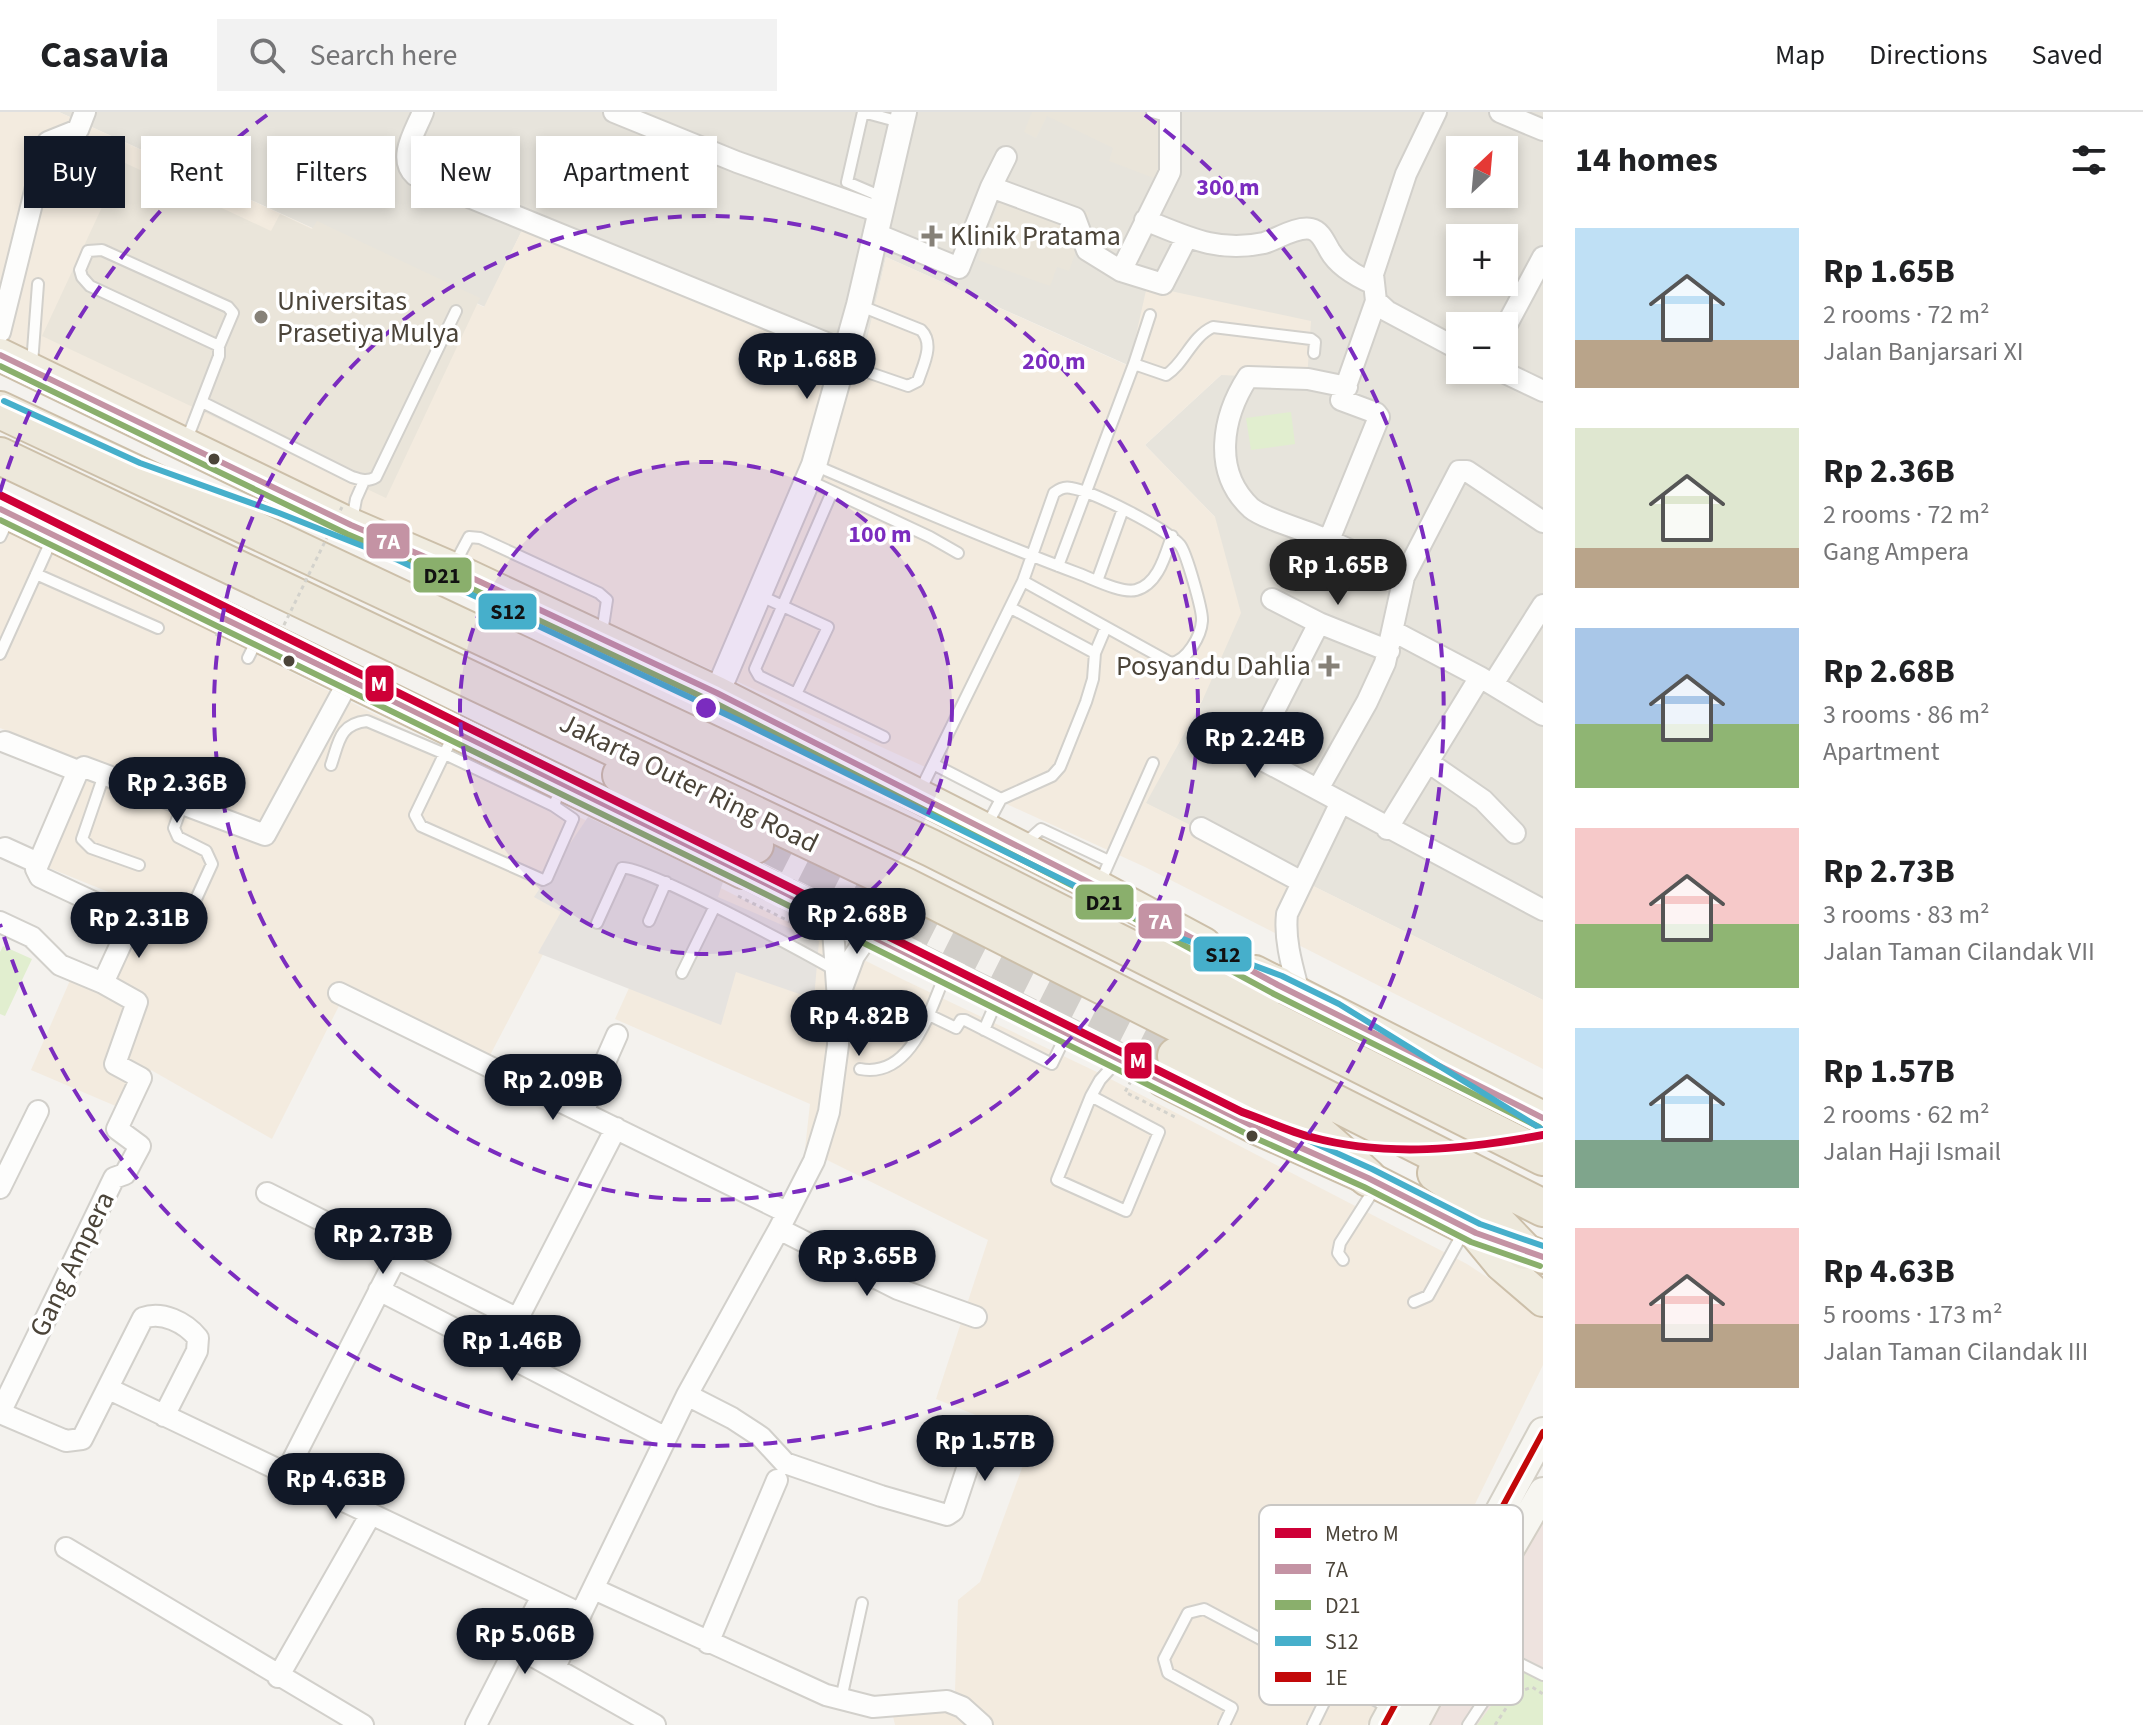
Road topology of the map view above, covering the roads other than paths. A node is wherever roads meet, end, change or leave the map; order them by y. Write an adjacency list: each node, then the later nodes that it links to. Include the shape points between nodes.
1 (85, 112): 24 (street, via 78,130 46,147)
2 (423, 112): 29 (street, via 406,155 415,175)
3 (614, 112): 9 (street)
4 (863, 112): 8 (lane); 13 (lane, via 847,182)
5 (1436, 112): 19 (street, via 1406,174 1373,274)
6 (1500, 112): 10 (street)
7 (1164, 114): 14 (street, via 1170,172)
8 (902, 117): 13 (street)
9 (648, 119): 13 (street, via 737,162)
10 (1543, 130)
11 (1006, 157): 12 (street)
12 (991, 187): 13 (street, via 959,268); 17 (street, via 1075,218 1087,250)
13 (878, 214): 20 (street)
14 (1145, 220): 15 (street); 17 (street)
15 (1187, 237): 17 (street, via 1163,284); 19 (street, via 1236,248 1314,229 1339,263)
16 (1543, 257): 22 (street)
17 (1121, 271)
18 (38, 284): 31 (lane)
19 (1375, 292): 25 (street, via 1387,311); 33 (street)
20 (859, 305): 29 (street); 29 (lane, via 921,330 928,347 918,381 908,386)
21 (456, 311): 42 (lane, via 376,477)
22 (1514, 312)
23 (1150, 315): 30 (lane)
24 (0, 332)
25 (1446, 343)
26 (219, 346): 26 (lane, via 90,286 80,270 88,251 102,250 228,307 233,317); 35 (lane)
27 (1314, 353): 30 (lane, via 1311,339 1213,327 1203,331 1166,375)
28 (0, 355): 31 (highway)
29 (844, 357): 40 (street)
30 (1134, 364): 44 (lane)
31 (31, 370): 37 (highway)
32 (1518, 379): 34 (street)
33 (1347, 387): 51 (street, via 1342,403 1379,417); 51 (street, via 1308,379 1248,377 1225,429 1231,478 1253,510)
34 (1543, 391)
35 (202, 402): 37 (lane); 42 (lane)
36 (0, 410): 39 (highway, Jakarta Outer Ring Road)
37 (185, 443): 46 (highway)
38 (0, 456): 41 (highway, Jakarta Outer Ring Road)
39 (136, 472): 115 (highway, via 394,569 1179,948); 134 (highway, Jakarta Outer Ring Road, via 931,848)
40 (811, 473): 43 (lane); 53 (lane); 59 (street)
41 (49, 479): 98 (highway, via 52,492 63,502 673,798); 138 (highway, Jakarta Outer Ring Road, via 907,887)
42 (364, 481): 46 (lane)
43 (832, 492): 52 (lane); 61 (lane)
44 (1085, 493): 45 (lane); 53 (lane, via 1061,488 1054,493); 54 (lane)
45 (1123, 509): 50 (lane); 58 (lane)
46 (346, 516): 72 (highway)
47 (3, 520): 49 (highway)
48 (1543, 522): 56 (street, via 1461,470)
49 (53, 536): 55 (lane); 70 (highway, via 254,647)
50 (1172, 536): 58 (lane, via 1163,564 1137,590); 66 (lane, via 1188,558 1202,611 1202,623 1184,658 1171,663)
51 (1329, 540): 56 (street)
52 (958, 553)
53 (1032, 557): 54 (lane); 57 (lane)
54 (1058, 566): 58 (lane)
55 (36, 574): 65 (lane); 69 (lane)
56 (1404, 577): 67 (street)
57 (1023, 581): 63 (lane); 66 (lane)
58 (1097, 581)
59 (758, 595): 61 (lane); 72 (street)
60 (1272, 599): 64 (street)
61 (783, 605): 73 (lane, via 755,669); 73 (lane, via 828,627)
62 (1543, 605): 71 (street)
63 (1011, 608): 68 (lane); 83 (lane)
64 (1319, 623): 67 (street); 79 (street)
65 (158, 628)
66 (1111, 630): 68 (lane)
67 (1391, 641): 71 (street); 86 (street, via 1367,702)
68 (1095, 653): 90 (lane, via 1086,702 1060,767 1052,776)
69 (0, 654)
70 (349, 680): 78 (highway); 88 (street, via 265,835)
71 (1487, 680): 74 (street); 80 (street)
72 (717, 693): 89 (highway)
73 (796, 694): 76 (lane)
74 (1543, 715)
75 (1212, 733): 79 (street)
76 (884, 737)
77 (5, 742): 84 (street)
78 (450, 743): 82 (lane, via 367,721 353,723 342,734); 87 (highway); 87 (lane, via 415,815 421,826 539,880 547,878 573,819)
79 (1252, 754): 86 (street)
80 (1428, 762): 93 (street); 94 (street, via 1483,800)
81 (1153, 763): 100 (lane)
82 (331, 765)
83 (935, 765): 89 (lane); 90 (lane)
84 (78, 771): 85 (street, via 84,767); 97 (street)
85 (104, 775): 88 (street); 99 (lane, via 82,839 91,848)
86 (1318, 789): 91 (street)
87 (558, 795): 98 (highway)
88 (185, 796): 106 (lane, via 174,828 178,837 206,851 212,864)
89 (917, 797): 95 (highway)
90 (1001, 799): 95 (lane)
91 (1341, 802): 93 (street); 102 (street)
92 (1201, 828): 102 (street)
93 (1387, 829): 104 (street)
94 (1515, 833)
95 (1001, 839): 100 (highway)
96 (2, 847): 97 (street)
97 (38, 863): 114 (street, via 40,877 132,920)
98 (749, 864)
99 (139, 865)
100 (1103, 874): 115 (highway)
101 (666, 882): 103 (lane); 107 (lane); 109 (lane, via 622,868)
102 (1302, 882): 115 (street, via 1287,914)
103 (714, 908): 111 (lane); 112 (lane)
104 (1543, 910)
105 (832, 916): 111 (street)
106 (186, 921)
107 (649, 921)
108 (0, 922): 114 (street, Gang Ampera, via 32,937 60,965)
109 (597, 923)
110 (869, 934): 118 (street, via 854,956)
111 (835, 971): 118 (street)
112 (682, 973)
113 (946, 973): 120 (lane)
114 (103, 983): 152 (street, Gang Ampera, via 137,1002 115,1064 141,1078 117,1129 140,1146 125,1174 114,1178)
115 (1289, 990): 119 (highway)
116 (339, 993): 130 (street)
117 (998, 998): 121 (lane)
118 (838, 1000): 139 (street, via 829,1112 814,1161)
119 (1334, 1013): 131 (highway); 133 (highway)
120 (927, 1014): 121 (lane, via 956,1028 965,1020); 125 (lane, via 904,1056 870,1071)
121 (984, 1030): 122 (lane, via 1052,1064)
122 (1067, 1033)
123 (617, 1035): 130 (street)
124 (1119, 1059): 128 (lane)
125 (860, 1069)
126 (1163, 1069): 127 (highway); 135 (highway, via 1257,1128)
127 (1250, 1089): 135 (highway, via 1310,1128); 141 (highway, via 1309,1108 1442,1177)
128 (1091, 1096): 128 (lane, via 1159,1132 1126,1211 1057,1180)
129 (38, 1111): 136 (street)
130 (583, 1112): 132 (street)
131 (1543, 1118)
132 (616, 1128): 139 (street); 148 (street)
133 (1543, 1142)
134 (1543, 1157)
135 (1373, 1180): 140 (highway); 143 (lane, via 1340,1243)
136 (0, 1188)
137 (267, 1193): 142 (street)
138 (1543, 1208)
139 (783, 1220): 147 (street, via 898,1289); 151 (street)
140 (1471, 1230): 141 (highway); 145 (highway); 146 (lane, via 1428,1296)
141 (1534, 1254)
142 (396, 1258): 144 (street); 148 (street)
143 (1343, 1260)
144 (379, 1290): 149 (street); 157 (street)
145 (1543, 1300)
146 (1414, 1302)
147 (976, 1317)
148 (518, 1319): 149 (street)
149 (500, 1353): 156 (street)
150 (109, 1389): 152 (street, via 82,1439 75,1441); 153 (street); 153 (street, via 143,1318 153,1314 180,1323 198,1338 197,1351)
151 (687, 1395): 154 (street, via 761,1437 785,1463 947,1515); 156 (street)
152 (0, 1413)
153 (164, 1416): 157 (street)
154 (980, 1430)
155 (1543, 1432): 160 (main road)
156 (666, 1438): 164 (street)
157 (286, 1473): 161 (street)
158 (777, 1480): 169 (street)
159 (1543, 1492): 162 (main road)
160 (1506, 1505)
161 (371, 1514): 165 (street); 174 (street)
162 (1523, 1527)
163 (66, 1548): 174 (street)
164 (594, 1589): 167 (street); 169 (street)
165 (542, 1596): 167 (street); 170 (street)
166 (862, 1603): 175 (lane)
167 (581, 1614): 172 (street)
168 (1259, 1639): 184 (lane, via 1204,1609 1188,1613 1164,1659 1168,1673 1232,1708)
169 (708, 1643): 175 (street)
170 (517, 1647): 172 (street); 181 (street)
171 (1523, 1664): 173 (lane)
172 (555, 1667): 182 (street)
173 (1543, 1675)
174 (278, 1677): 180 (street)
175 (841, 1699): 183 (street, via 873,1707 947,1701)
176 (1323, 1705): 185 (lane)
177 (1374, 1705): 179 (lane)
178 (1481, 1705): 186 (lane)
179 (1397, 1720)
180 (363, 1725)
181 (476, 1725)
182 (655, 1725)
183 (982, 1725)
184 (1224, 1725)
185 (1313, 1725)
186 (1468, 1725)

